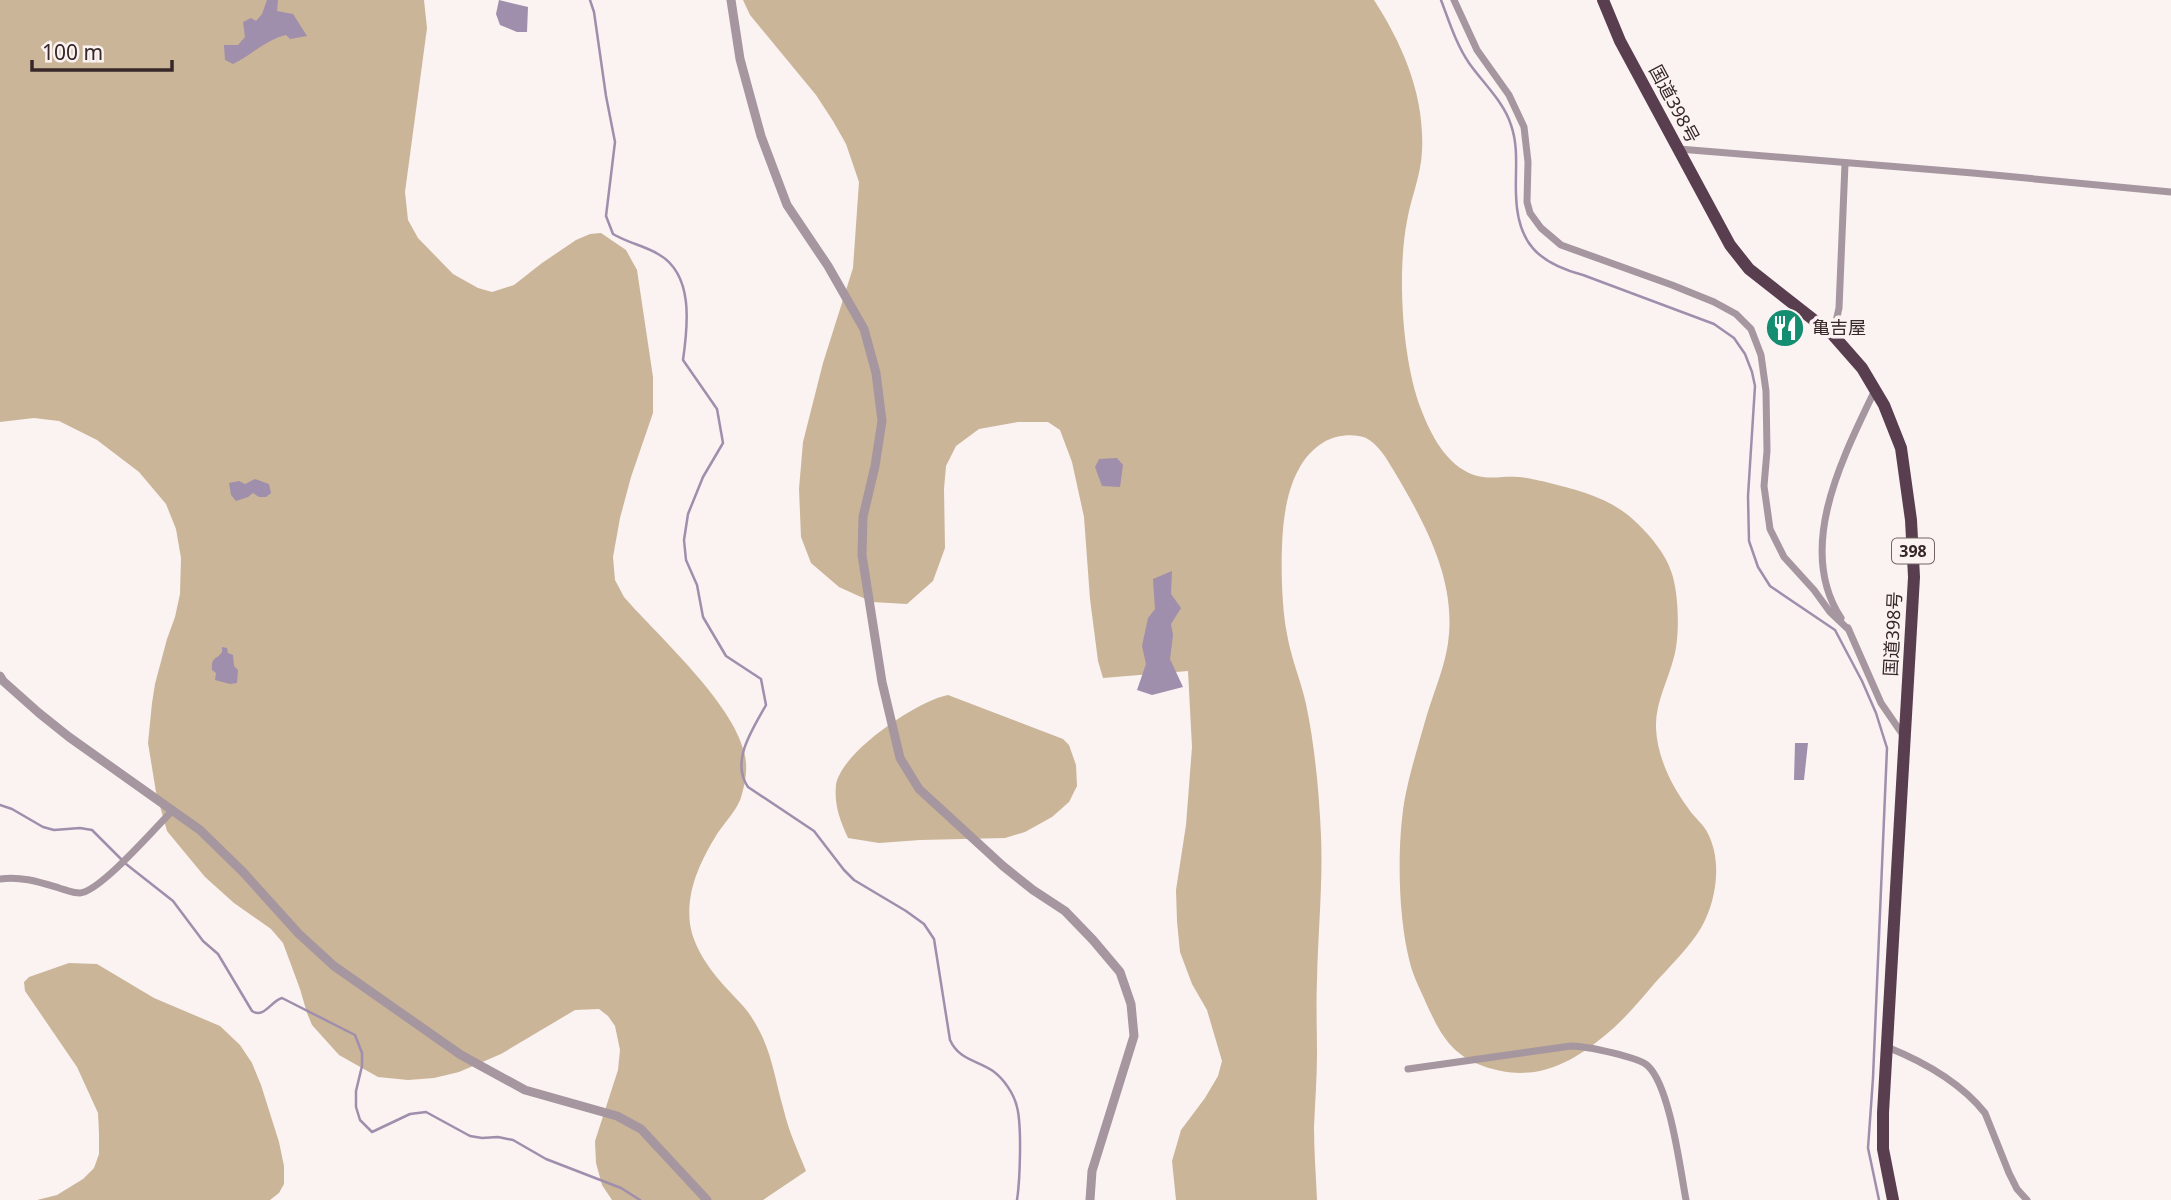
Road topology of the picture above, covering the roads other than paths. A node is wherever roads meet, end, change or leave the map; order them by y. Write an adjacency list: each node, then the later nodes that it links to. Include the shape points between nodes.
1 (731, 0): 17 (street, via 740,59 761,136 787,205 864,329 876,373 881,421 863,517 862,555 882,682 900,758 919,789 1003,866 1065,911 1093,940 1120,972 1131,1004 1134,1036 1092,1171)
2 (1454, 0): 9 (street, via 1477,50 1509,94 1524,127 1527,202 1541,228 1561,245 1714,302 1751,329 1761,355 1766,391 1765,486 1770,530 1784,556)
3 (1602, 0): 4 (highway, 国道398号 / 398)
4 (1679, 149): 5 (street); 7 (highway, 国道398号 / 398, via 1730,245 1749,269)
5 (1845, 164): 6 (street); 7 (street, via 1839,308)
6 (2171, 192)
7 (1833, 335): 8 (highway, 国道398号 / 398)
8 (1875, 390): 9 (street, via 1842,460 1827,506 1824,582); 11 (highway, 国道398号 / 398, via 1901,448 1911,520 1914,577)
9 (1849, 630): 11 (street, via 1881,703)
10 (0, 676): 12 (street, via 69,737)
11 (1905, 739): 14 (highway, 国道398号 / 398)
12 (173, 810): 13 (street, via 91,890 82,893 30,880); 16 (street, via 200,830 334,966 461,1055 525,1090 617,1116 641,1129)
13 (0, 879)
14 (1886, 1047): 19 (highway, 国道398号 / 398, via 1883,1149); 20 (street, via 1937,1073 1978,1104 2017,1189)
15 (1408, 1069): 18 (street, via 1571,1046 1646,1063 1661,1086)
16 (707, 1200)
17 (1090, 1200)
18 (1686, 1200)
19 (1893, 1200)
20 (2027, 1200)

